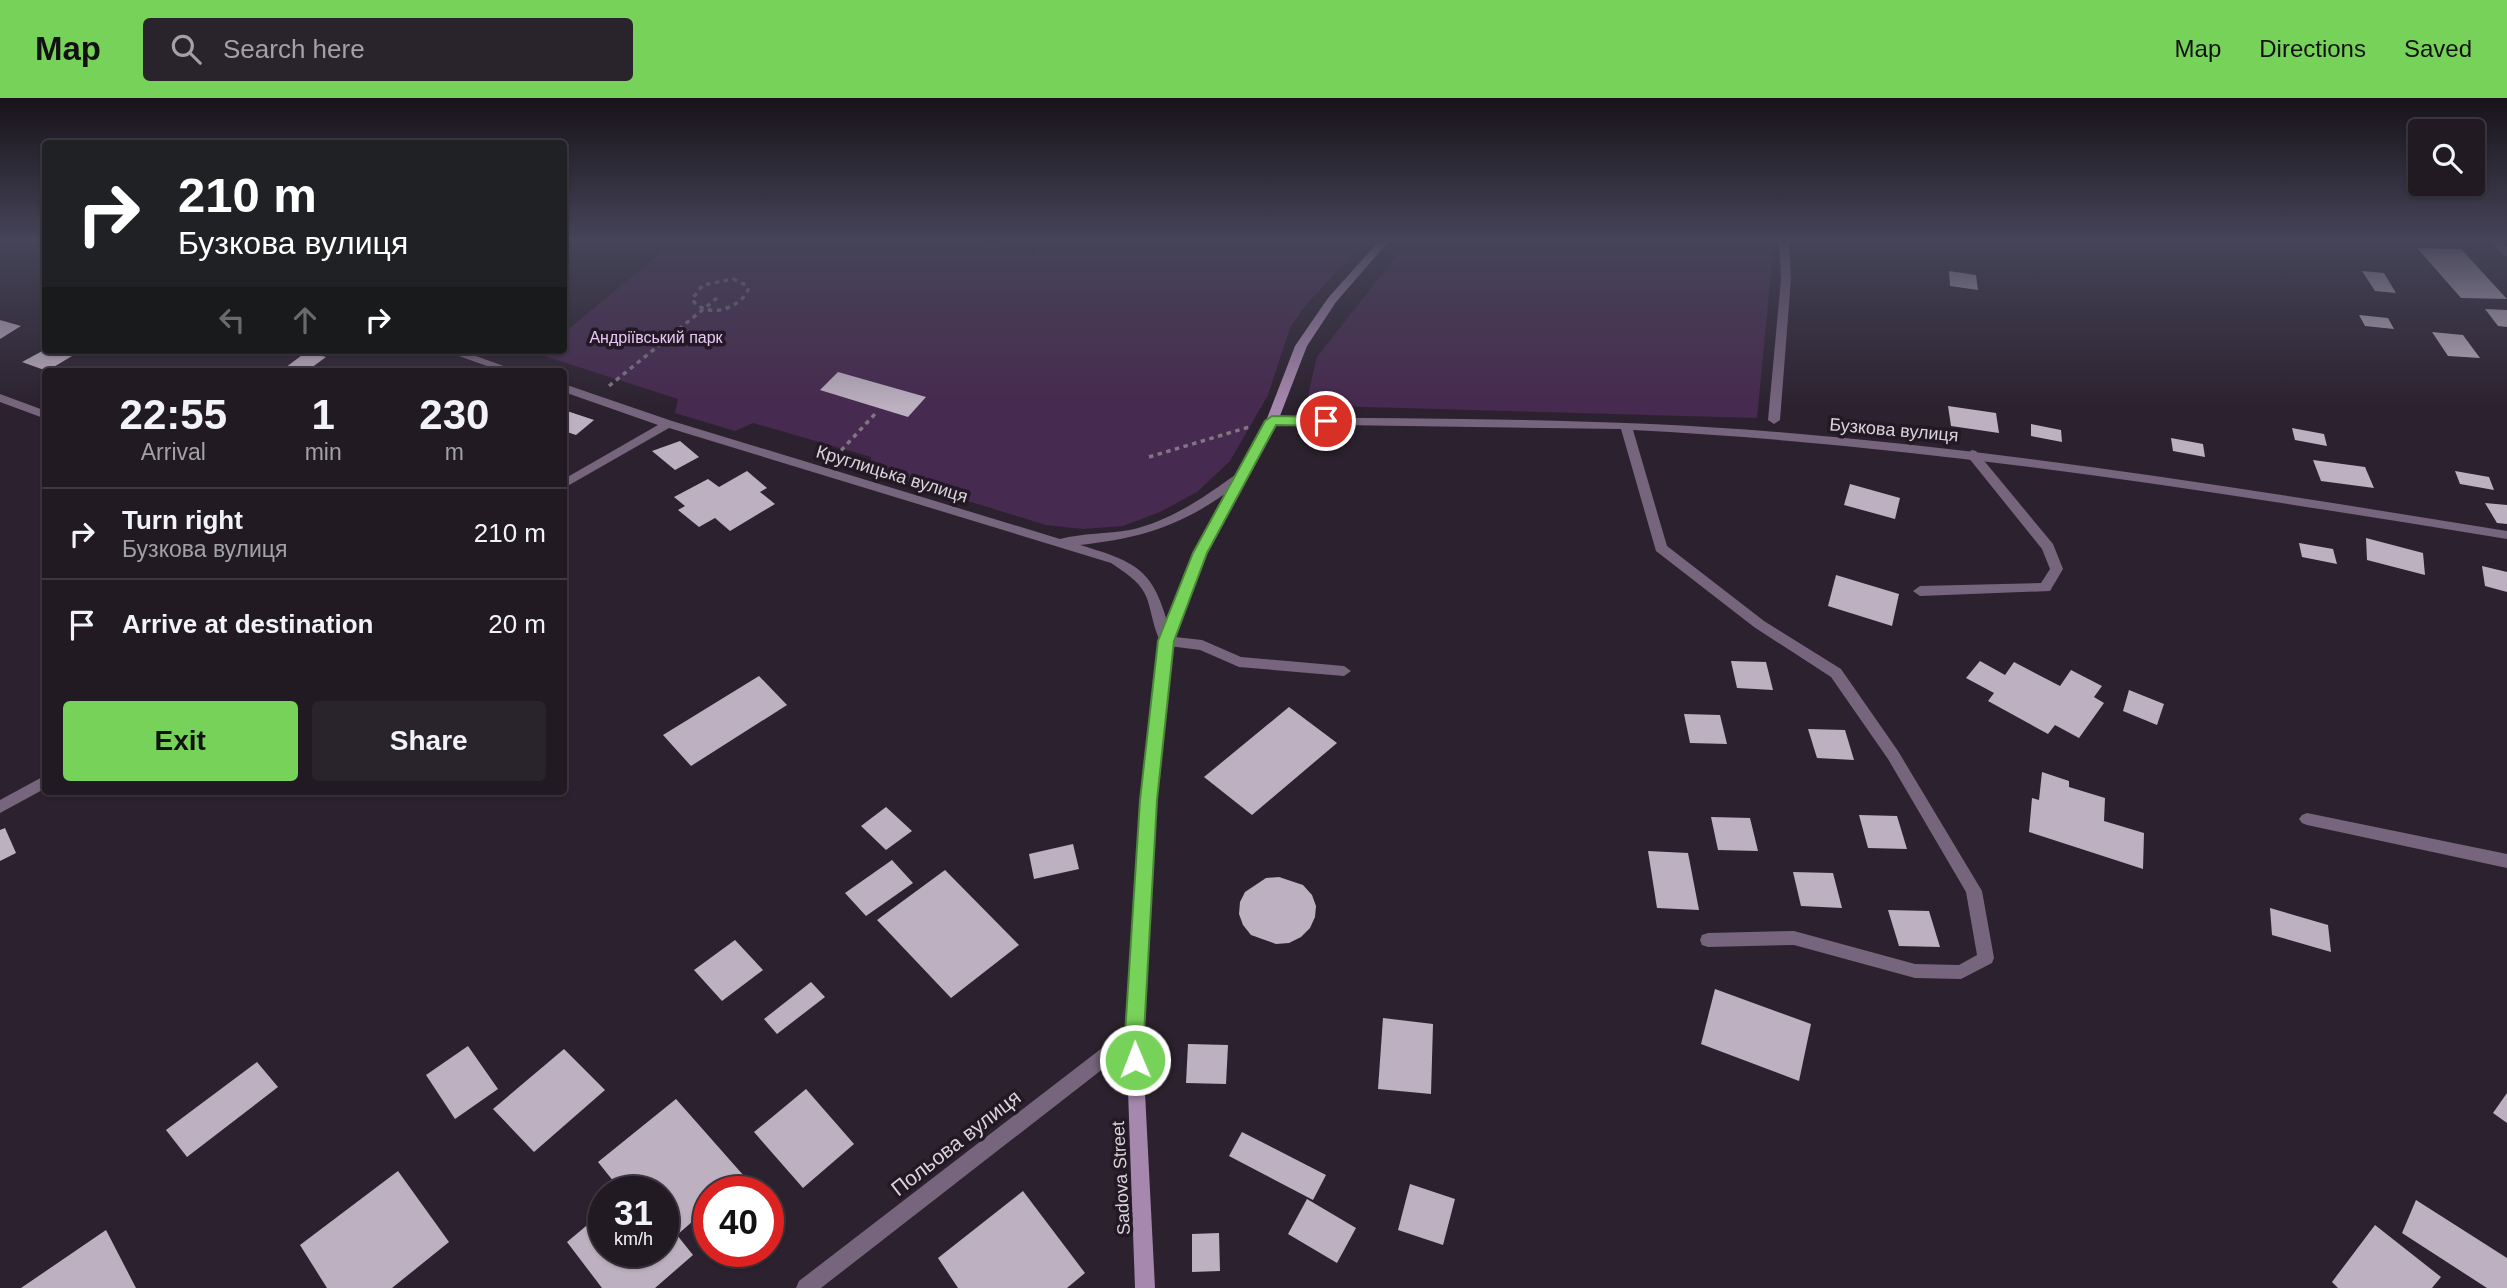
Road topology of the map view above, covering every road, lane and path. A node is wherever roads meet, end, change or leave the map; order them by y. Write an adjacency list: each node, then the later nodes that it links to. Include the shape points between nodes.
1 (693, 297): 6 (path, via 695,304)
2 (745, 297): 6 (path, via 736,305)
3 (1335, 297): 15 (street, Sadova Street, via 1301,346)
4 (1785, 297): 14 (street)
5 (717, 298): 6 (path)
6 (704, 309): 11 (path)
7 (460, 354): 8 (street)
8 (503, 368)
9 (567, 389): 11 (street, Круглицька вулиця)
10 (0, 398): 12 (street)
11 (594, 399): 16 (street, Круглицька вулиця)
12 (42, 414)
13 (875, 414): 20 (path)
14 (1774, 420)
15 (1272, 421): 17 (street, Бузкова вулиця); 19 (path); 21 (street, Sadova Street)
16 (668, 424): 20 (street, Круглицька вулиця); 22 (street)
17 (1626, 426): 18 (street, Бузкова вулиця); 32 (street, via 1661,548 1759,624 1836,673 1893,755 1975,891 1986,958 1961,972 1915,971 1794,938)
18 (1972, 454): 23 (street, Бузкова вулиця); 25 (street, via 2048,547 2057,569 2045,588)
19 (1149, 457)
20 (821, 471): 24 (street, Круглицька вулиця)
21 (1243, 475): 24 (street, via 1175,519 1140,532); 26 (street, Sadova Street, via 1200,553)
22 (567, 482)
23 (2507, 535)
24 (1060, 543): 26 (street, Круглицька вулиця, via 1116,560 1139,575 1150,587)
25 (1920, 591)
26 (1166, 641): 27 (street, via 1202,645 1239,662); 33 (street, Sadova Street, via 1149,800)
27 (1344, 671)
28 (42, 782): 29 (street)
29 (0, 807)
30 (2307, 820): 31 (street)
31 (2507, 861)
32 (1707, 940)
33 (1134, 1034): 34 (street, Польова вулиця); 35 (street, Sadova Street)
34 (806, 1288)
35 (1145, 1288)

